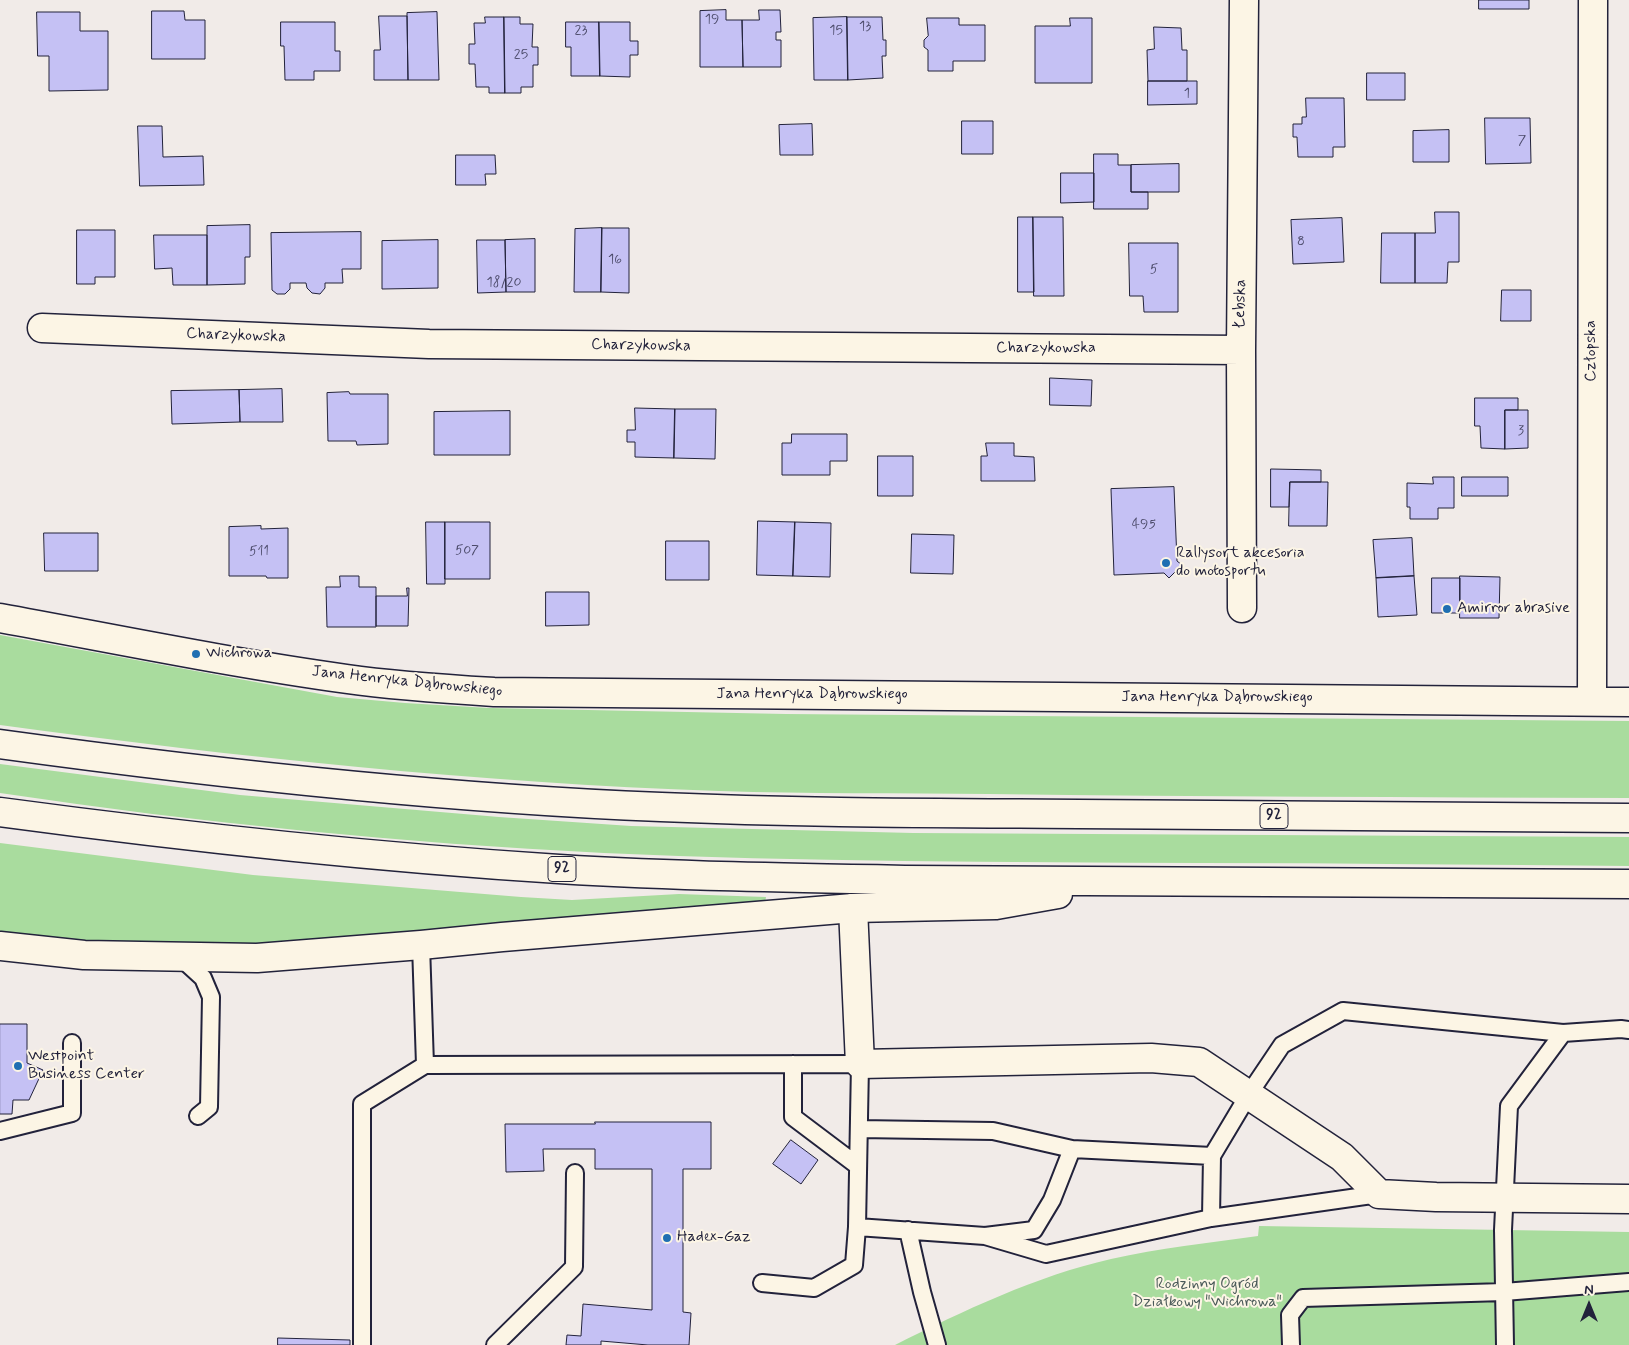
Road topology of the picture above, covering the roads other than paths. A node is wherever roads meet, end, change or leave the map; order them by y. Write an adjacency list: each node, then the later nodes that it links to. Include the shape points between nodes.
1 (1244, 0): 4 (street, Łebska)
2 (1592, 0): 7 (street, Człopska)
3 (42, 328): 4 (street, Charzykowska, via 429,344)
4 (1241, 350): 5 (street, Łebska)
5 (1242, 608)
6 (0, 618): 7 (street, Jana Henryka Dąbrowskiego, via 347,679 494,692)
7 (1592, 701): 8 (street, Jana Henryka Dąbrowskiego)
8 (1629, 702)
9 (0, 744): 11 (street, 92, via 315,782 658,807 930,813)
10 (0, 812): 12 (street, 92, via 273,845 561,869 887,880)
11 (1629, 818)
12 (1126, 881): 13 (street, 92); 14 (street, via 996,905)
13 (1629, 884)
14 (853, 908): 15 (street); 22 (street)
15 (422, 945): 17 (street, via 279,957); 23 (lane)
16 (0, 946): 17 (street, via 84,955)
17 (180, 957): 25 (lane, via 203,978 211,997 209,1107)
18 (1629, 1030): 19 (lane)
19 (1563, 1033): 24 (lane, via 1343,1012 1282,1045); 33 (lane, via 1509,1106)
20 (72, 1043): 27 (lane, via 72,1113)
21 (793, 1064): 22 (lane); 23 (lane); 30 (lane, via 793,1117)
22 (860, 1064): 24 (street, via 1151,1058 1200,1062); 26 (lane)
23 (425, 1065): 42 (lane, via 362,1104)
24 (1249, 1094): 29 (lane); 32 (street, via 1342,1157)
25 (198, 1116)
26 (859, 1129): 28 (lane, via 993,1131); 30 (lane)
27 (0, 1131)
28 (1072, 1149): 29 (lane); 38 (lane, via 1052,1200 1034,1230)
29 (1212, 1156): 35 (lane)
30 (858, 1166): 36 (lane)
31 (576, 1173): 43 (lane, via 574,1267)
32 (1379, 1194): 33 (street); 35 (lane)
33 (1505, 1197): 34 (street); 41 (lane)
34 (1629, 1199)
35 (1211, 1218): 38 (lane, via 1046,1254)
36 (857, 1227): 37 (lane); 40 (lane, via 854,1265 814,1288)
37 (908, 1230): 38 (lane); 44 (lane)
38 (985, 1236)
39 (1629, 1282): 41 (lane)
40 (762, 1283)
41 (1504, 1292): 45 (lane, via 1303,1298 1290,1315); 46 (lane)
42 (362, 1345)
43 (495, 1345)
44 (937, 1345)
45 (1290, 1345)
46 (1505, 1345)

